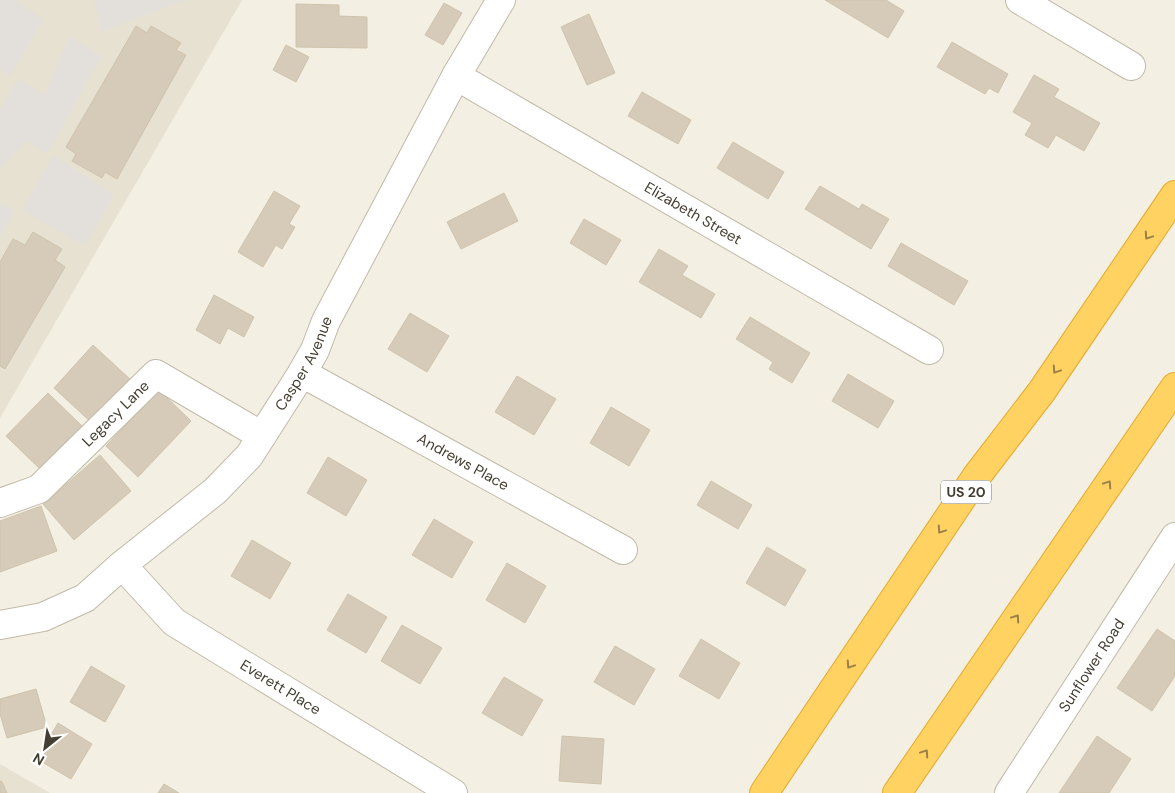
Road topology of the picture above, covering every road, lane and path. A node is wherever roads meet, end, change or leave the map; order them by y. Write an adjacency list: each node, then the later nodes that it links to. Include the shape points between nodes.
1 (501, 0): 4 (street, Casper Avenue)
2 (1020, 0): 3 (street)
3 (1132, 66)
4 (456, 76): 6 (street, Elizabeth Street); 7 (street, Casper Avenue, via 326,321)
5 (1175, 195): 16 (highway, US 20, one-way to 16, via 1042,391 976,477)
6 (929, 350)
7 (302, 374): 9 (street, Casper Avenue); 12 (street, Andrews Place)
8 (1175, 387): 17 (highway, one-way to 8)
9 (262, 436): 10 (street, Legacy Lane, via 156,374 38,489); 13 (street, Casper Avenue, via 249,456 215,491)
10 (0, 502)
11 (1175, 537): 18 (street, Sunflower Road)
12 (623, 550)
13 (122, 565): 14 (street, Casper Avenue, via 85,598 43,616); 15 (street, Everett Place, via 174,622)
14 (0, 624)
15 (453, 793)
16 (764, 793)
17 (897, 793)
18 (1009, 793)

